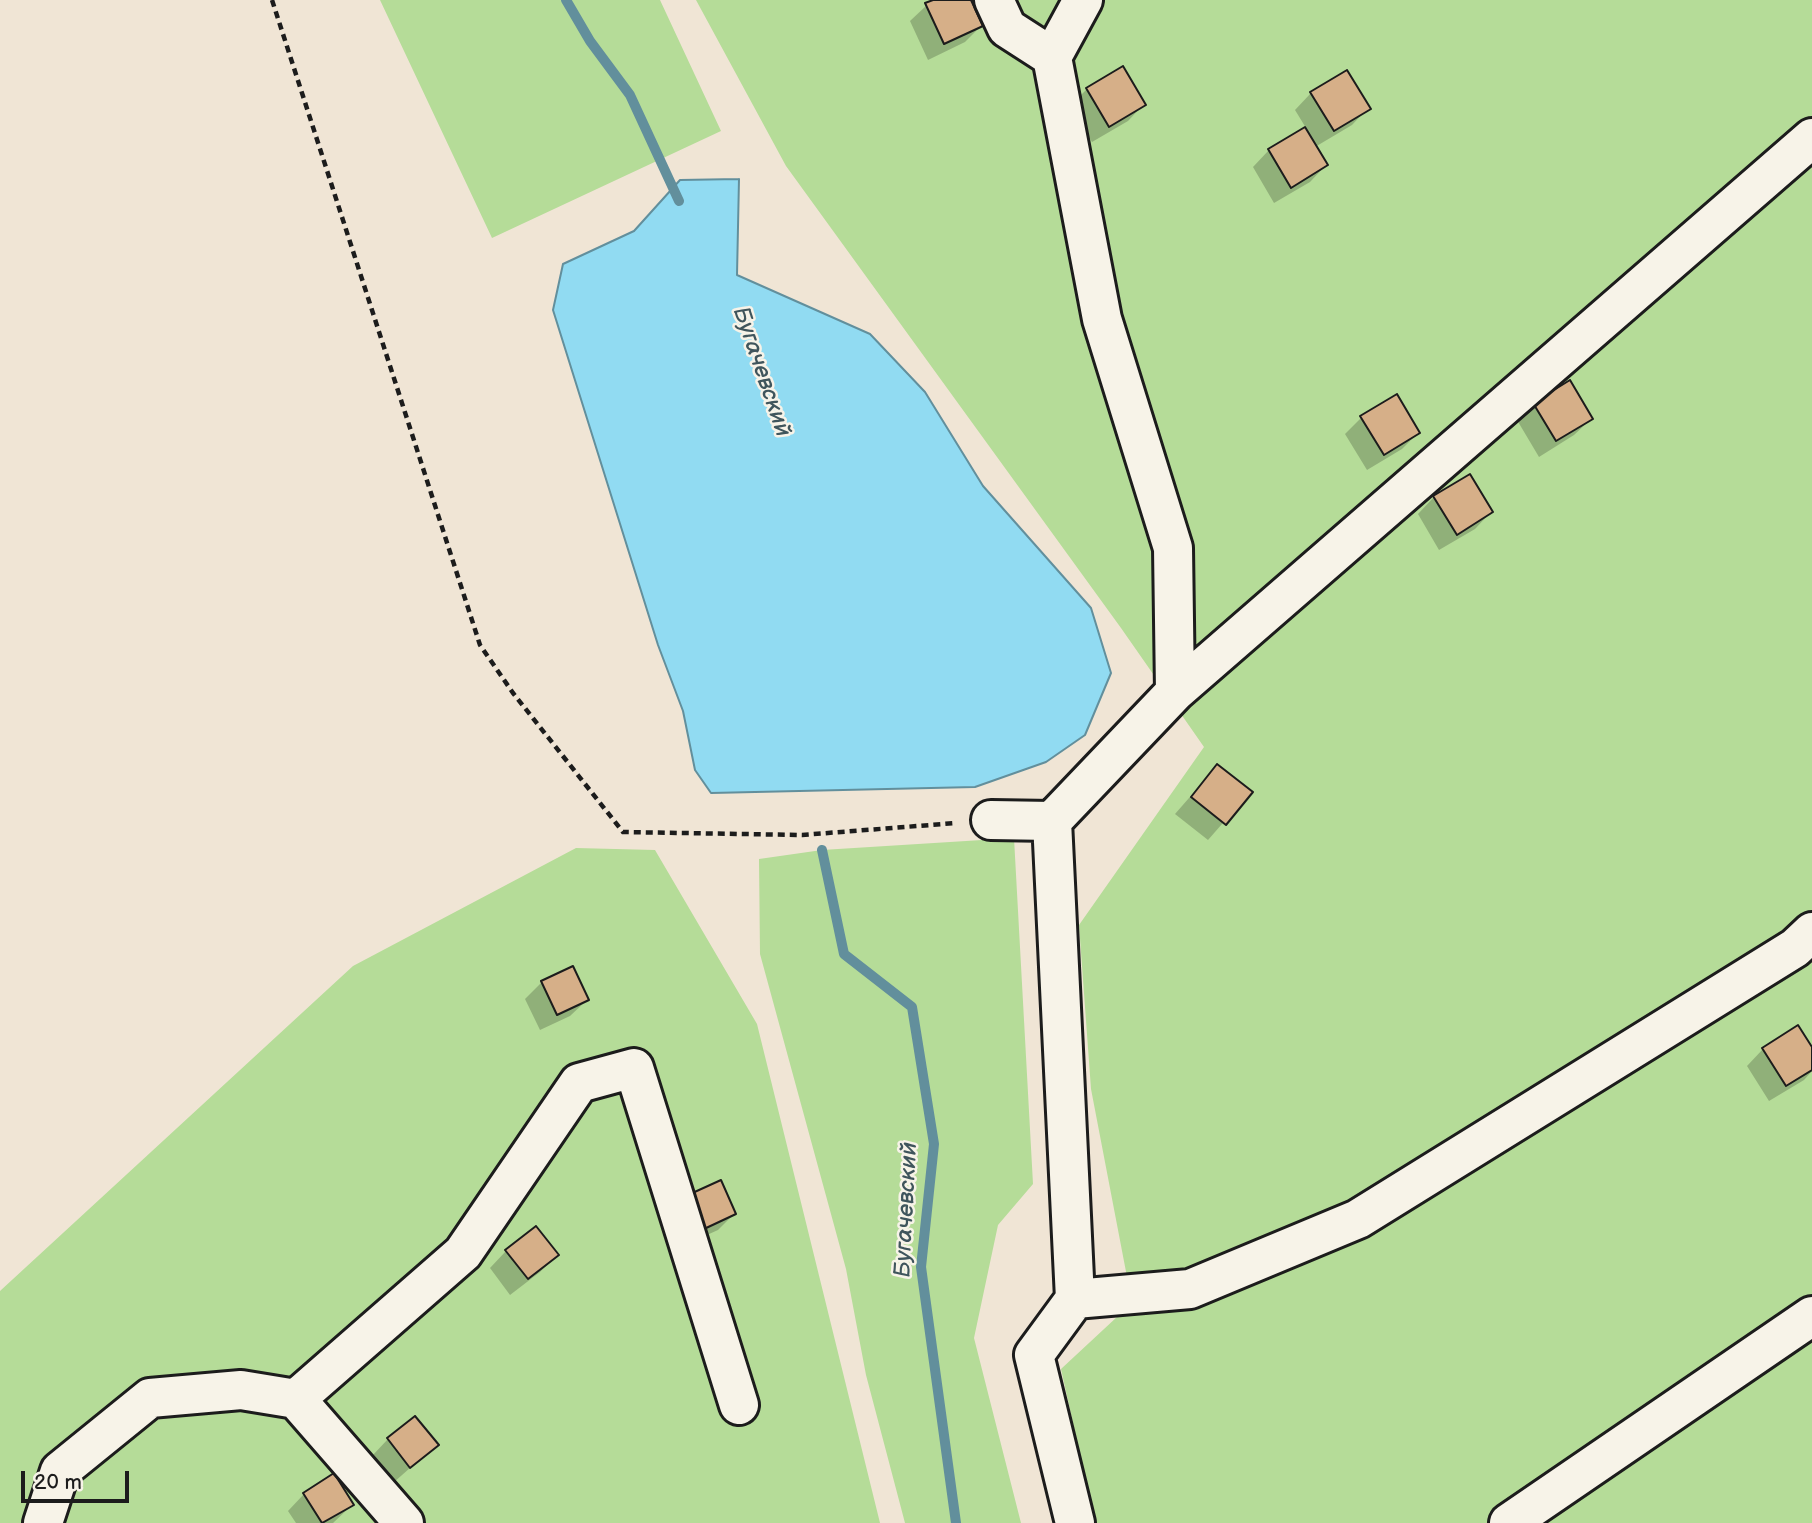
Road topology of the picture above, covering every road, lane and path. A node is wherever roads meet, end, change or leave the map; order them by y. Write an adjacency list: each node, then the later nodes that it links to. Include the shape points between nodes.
1 (272, 0): 7 (path, via 480,645 622,832 802,835)
2 (995, 0): 4 (lane, via 1007,28)
3 (1083, 0): 4 (lane)
4 (1052, 57): 6 (lane, via 1102,319 1173,548)
5 (1812, 138): 6 (lane)
6 (1175, 692): 8 (lane)
7 (991, 820): 8 (lane)
8 (1052, 821): 10 (lane)
9 (1812, 932): 10 (lane, via 1795,948 1358,1219 1191,1289)
10 (1075, 1299): 16 (lane, via 1034,1355)
11 (1812, 1316): 17 (lane)
12 (296, 1399): 13 (lane, via 463,1253 579,1083 634,1068); 14 (lane, via 241,1390 150,1398 60,1471); 15 (lane)
13 (739, 1405)
14 (43, 1523)
15 (404, 1523)
16 (1075, 1523)
17 (1508, 1523)

